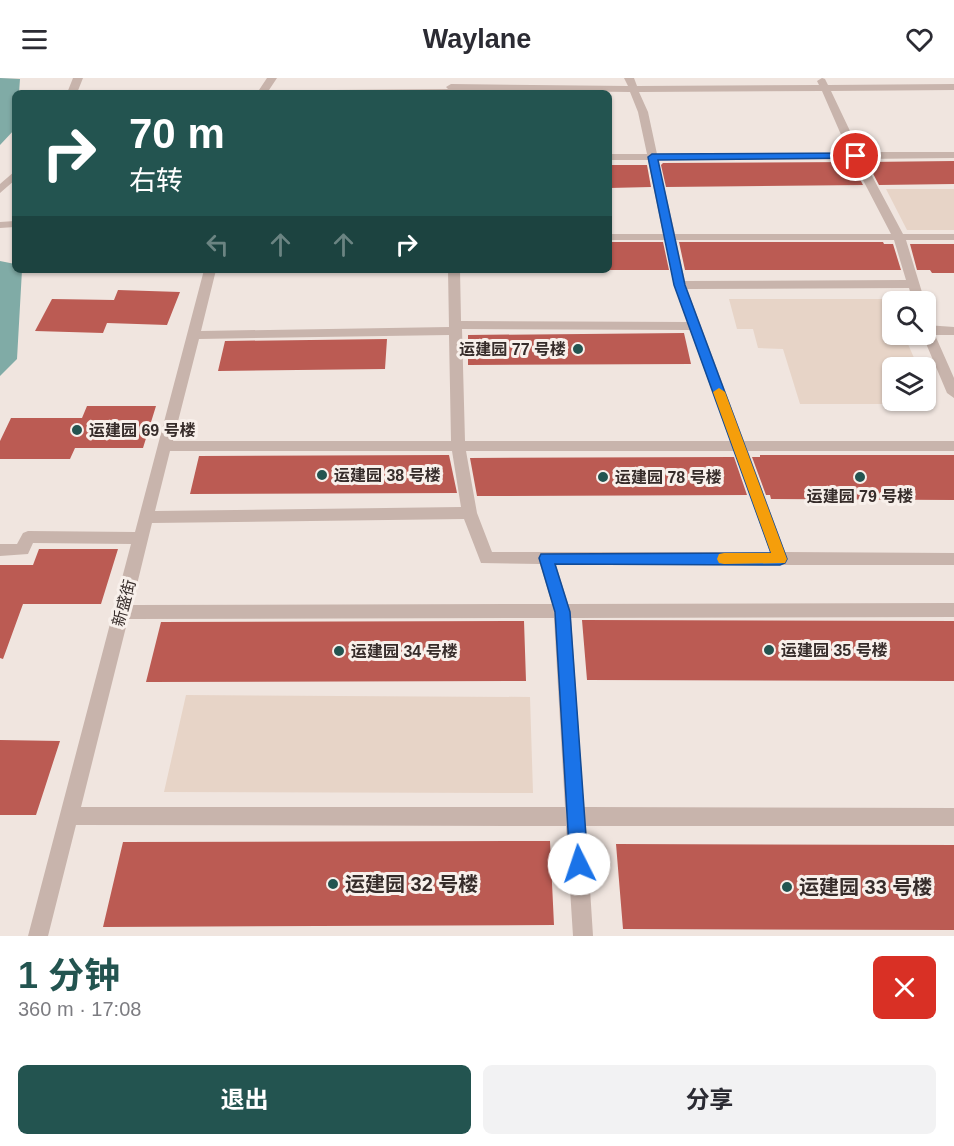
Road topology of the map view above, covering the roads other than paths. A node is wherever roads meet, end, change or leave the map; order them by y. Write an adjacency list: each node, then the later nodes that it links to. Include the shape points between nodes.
1 (821, 78): 5 (street)
2 (631, 83): 4 (street); 5 (street); 10 (street, via 643,112)
3 (954, 87): 5 (street)
4 (451, 88): 6 (street)
5 (826, 88): 8 (street)
6 (404, 90)
7 (954, 155): 8 (street)
8 (856, 156): 10 (street); 15 (street)
9 (612, 157): 10 (street)
10 (652, 157): 14 (street)
11 (12, 177): 12 (street)
12 (1, 188)
13 (612, 237): 14 (street)
14 (670, 237): 15 (street); 20 (street)
15 (899, 237): 16 (street); 19 (street)
16 (954, 237)
17 (209, 273): 26 (street, 新盛街)
18 (454, 273): 23 (street)
19 (915, 284): 20 (street); 21 (street)
20 (680, 285): 22 (street)
21 (917, 291)
22 (694, 326): 23 (street); 31 (street)
23 (455, 328): 26 (street); 30 (street)
24 (936, 330): 25 (street)
25 (954, 331)
26 (193, 335): 29 (street, 新盛街)
27 (933, 345): 28 (street)
28 (954, 393)
29 (164, 446): 30 (street); 34 (street, 新盛街)
30 (458, 446): 31 (street); 33 (street)
31 (738, 446): 32 (street); 38 (street)
32 (954, 446)
33 (469, 513): 34 (street); 37 (street, via 487,558)
34 (146, 517): 35 (street, 新盛街)
35 (141, 538): 36 (street, via 28,537 22,550); 41 (street, 新盛街)
36 (0, 550)
37 (546, 558): 38 (street); 42 (street)
38 (780, 559): 39 (street)
39 (954, 560)
40 (954, 610): 42 (street)
41 (121, 612): 42 (street); 43 (street, 新盛街)
42 (562, 612): 44 (street)
43 (69, 816): 44 (street); 46 (street, 新盛街)
44 (576, 816): 45 (street); 47 (street)
45 (954, 817)
46 (38, 936)
47 (583, 936)

